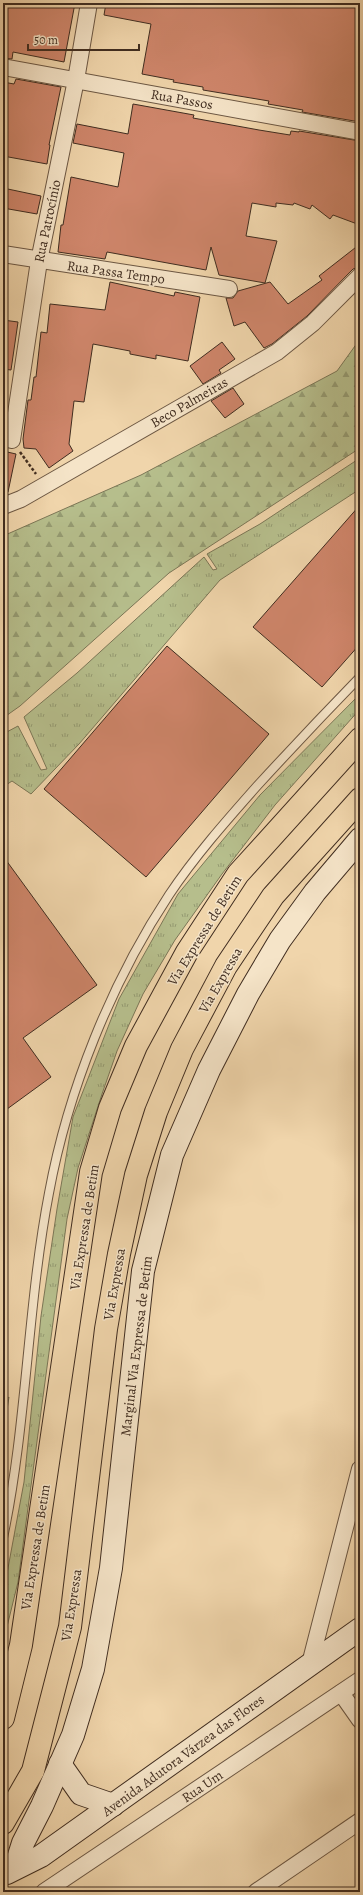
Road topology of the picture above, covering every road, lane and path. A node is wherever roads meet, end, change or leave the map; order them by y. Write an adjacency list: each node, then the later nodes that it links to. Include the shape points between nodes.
1 (89, 3): 3 (street, Rua Patrocínio)
2 (3, 67): 3 (street, Rua Passos)
3 (76, 80): 4 (street, Rua Passos); 6 (street, Rua Patrocínio)
4 (360, 132)
5 (3, 254): 6 (street, Rua Passa Tempo)
6 (38, 261): 8 (street, Rua Passa Tempo); 9 (street, Rua Patrocínio)
7 (360, 276): 10 (street, Beco Palmeiras, via 313,323 277,352)
8 (229, 289)
9 (7, 439): 10 (path)
10 (44, 485): 11 (street, Beco Palmeiras)
11 (3, 506)
12 (360, 677): 17 (lane, via 313,724 222,826 169,895 100,1021 71,1103 49,1192 35,1281 13,1489)
13 (360, 739): 22 (highway, Via Expressa de Betim, via 238,874 183,959 136,1046 110,1108 91,1172 21,1645)
14 (360, 799): 28 (highway, Via Expressa, via 273,896 226,966 182,1049 156,1112 136,1175 106,1329 70,1627 33,1771)
15 (360, 839): 25 (street, Marginal Via Expressa de Betim, via 315,892 280,940 248,994 209,1070 172,1155 143,1271 111,1568 94,1669 73,1735)
16 (360, 1469): 19 (street)
17 (3, 1538)
18 (360, 1629): 19 (street, Avenida Adutora Várzea das Flores)
19 (310, 1664): 26 (street, Avenida Adutora Várzea das Flores)
20 (360, 1680): 21 (street, Rua Um)
21 (340, 1693): 24 (street); 30 (street, Rua Um)
22 (6, 1701): 23 (highway, Via Expressa de Betim)
23 (3, 1718)
24 (360, 1720)
25 (60, 1764): 26 (street, via 81,1794); 29 (street, Marginal Via Expressa de Betim)
26 (113, 1805): 29 (street, Avenida Adutora Várzea das Flores, via 41,1856)
27 (360, 1821): 31 (street)
28 (3, 1823)
29 (9, 1872)
30 (44, 1892)
31 (256, 1892)

